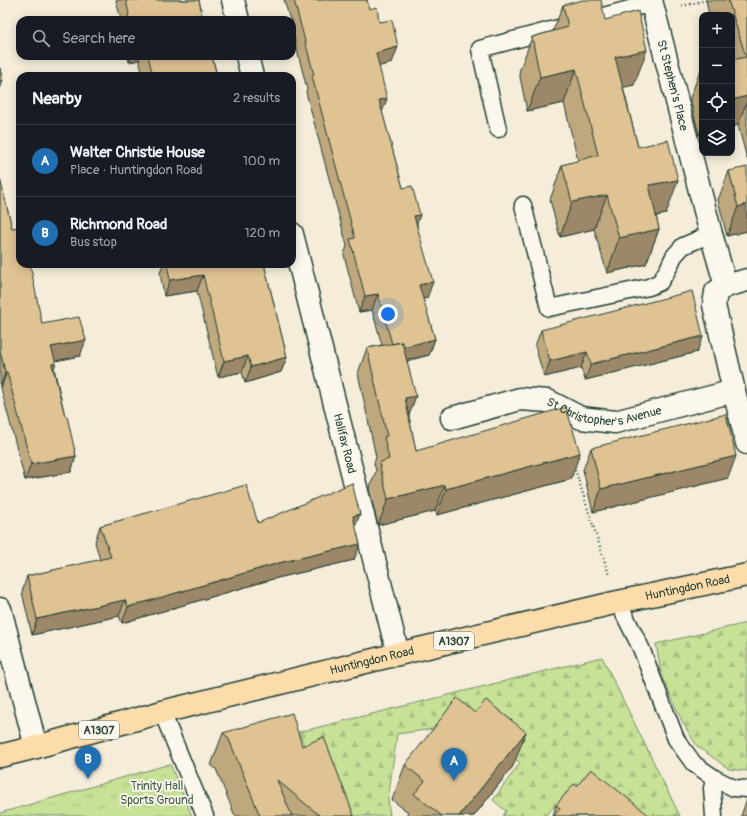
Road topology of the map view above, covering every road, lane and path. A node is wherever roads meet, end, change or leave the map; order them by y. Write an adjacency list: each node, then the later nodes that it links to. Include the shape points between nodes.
1 (233, 0): 3 (street)
2 (651, 2): 6 (lane, via 480,49); 8 (street, St Stephen's Place)
3 (237, 16)
4 (248, 60): 5 (street)
5 (251, 72)
6 (498, 129)
7 (523, 204): 8 (lane, via 549,308 649,287 660,282 674,256 683,246)
8 (711, 234): 11 (street, St Stephen's Place)
9 (296, 250): 19 (street, Halifax Road)
10 (747, 280): 11 (street)
11 (726, 286): 12 (street, via 716,292 714,305)
12 (734, 391): 13 (street, St Christopher's Avenue, via 615,422 581,418 548,401 520,399); 14 (street)
13 (452, 418)
14 (747, 443)
15 (574, 466): 17 (path)
16 (747, 575): 17 (main road, Huntingdon Road / A1307)
17 (618, 602): 19 (main road, Huntingdon Road / A1307); 23 (lane, via 640,648 676,739 694,764)
18 (0, 608): 21 (street)
19 (398, 654): 20 (main road, Huntingdon Road / A1307)
20 (162, 712): 21 (main road, Huntingdon Road / A1307); 25 (lane)
21 (36, 747): 22 (main road, Huntingdon Road / A1307)
22 (0, 756)
23 (716, 779): 24 (lane, via 734,788); 26 (lane, via 712,788)
24 (747, 789)
25 (205, 816)
26 (714, 816)

